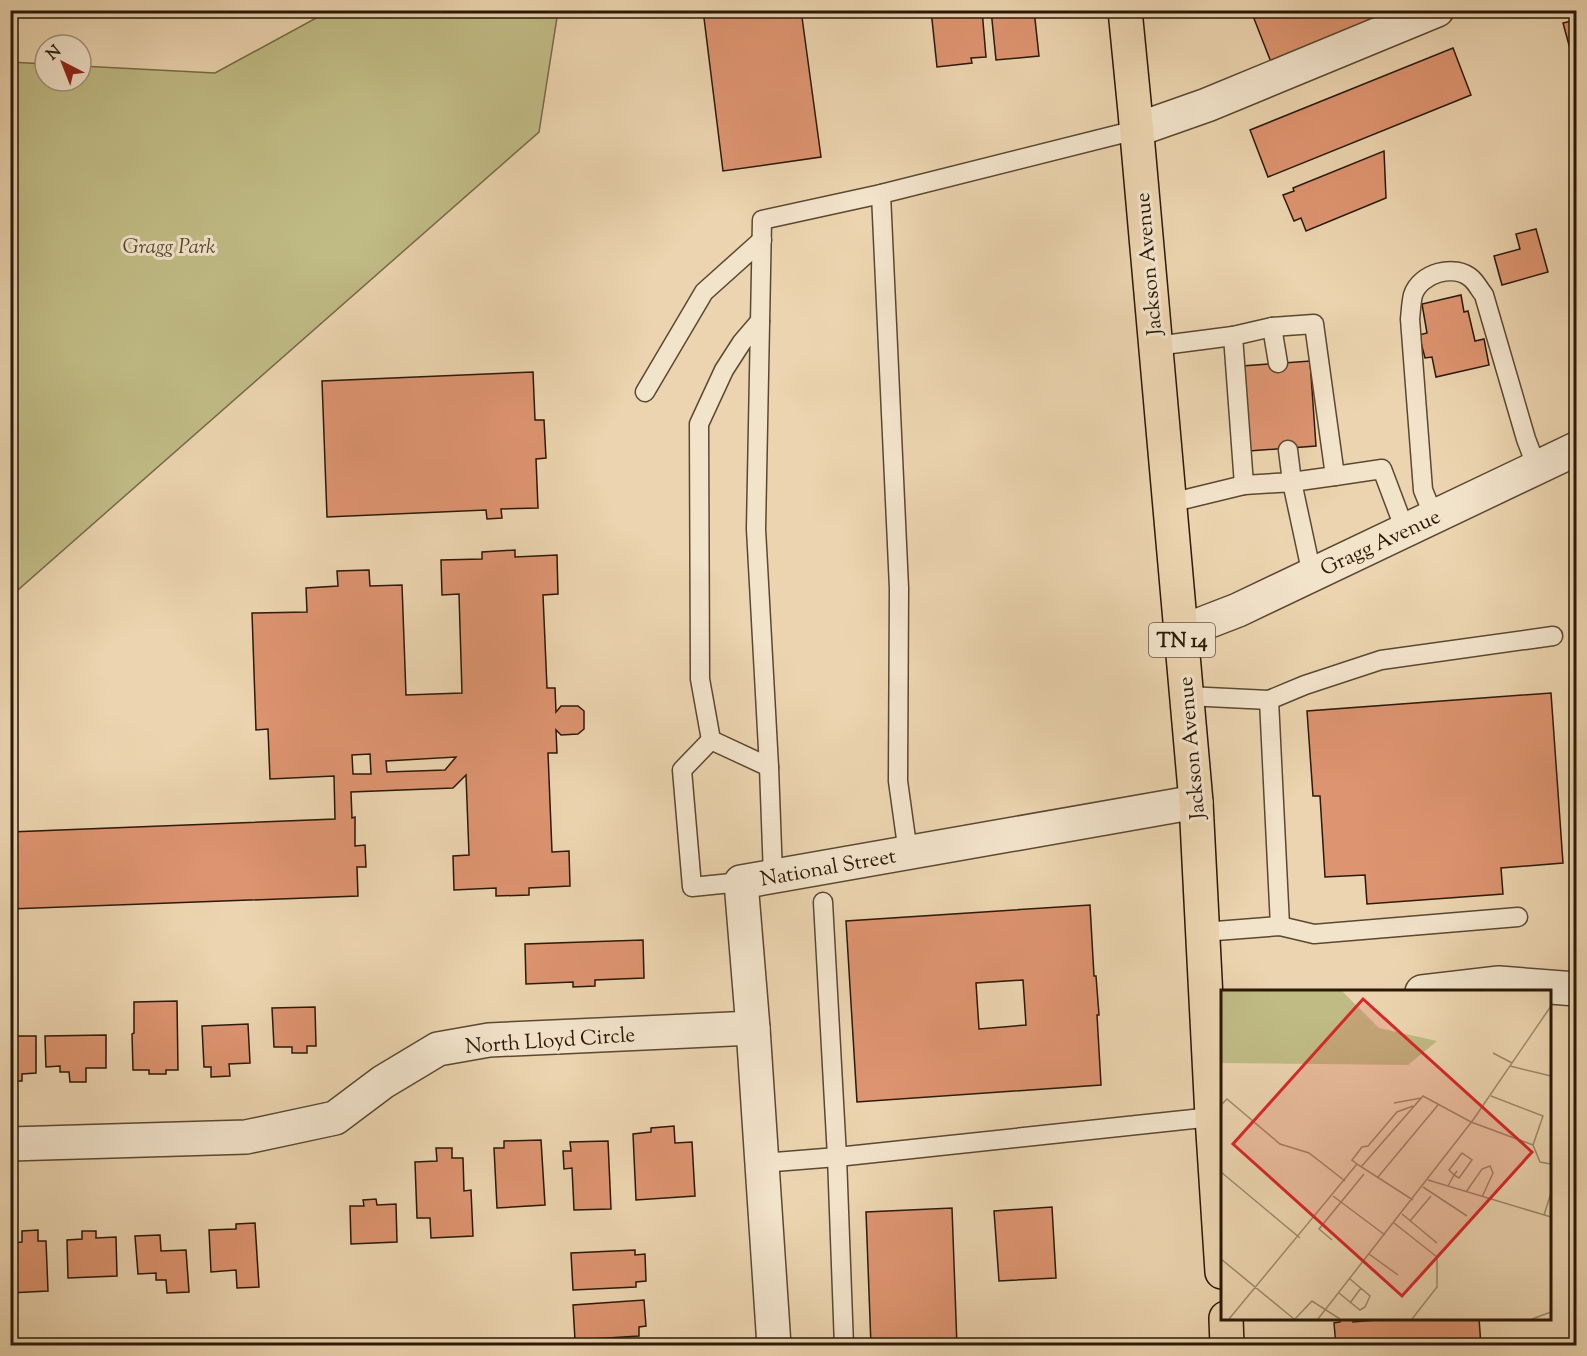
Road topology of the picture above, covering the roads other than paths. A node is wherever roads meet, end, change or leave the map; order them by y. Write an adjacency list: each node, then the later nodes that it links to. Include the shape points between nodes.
1 (1125, 10): 3 (main road, Jackson Avenue / TN 14)
2 (1437, 10): 3 (street, via 1207,105)
3 (1136, 130): 4 (lane); 9 (main road, Jackson Avenue / TN 14)
4 (880, 194): 5 (lane, via 762,220); 29 (lane, via 899,588 898,781)
5 (762, 240): 6 (lane); 11 (lane, via 704,292)
6 (760, 321): 26 (lane, via 724,370 699,424 700,679); 27 (lane, via 756,529)
7 (1272, 327): 8 (lane); 10 (lane); 15 (lane, via 1314,324)
8 (1233, 336): 9 (lane); 17 (lane)
9 (1156, 346): 18 (main road, Jackson Avenue / TN 14)
10 (1278, 363)
11 (645, 392)
12 (1576, 449): 14 (street, Gragg Avenue)
13 (1288, 450): 16 (lane)
14 (1537, 468): 19 (street, Gragg Avenue); 19 (lane, via 1484,295 1472,278 1457,272 1438,272 1414,293 1410,319 1423,490)
15 (1335, 476): 16 (lane); 20 (lane, via 1382,469)
16 (1292, 482): 17 (lane); 21 (lane)
17 (1244, 485): 18 (lane)
18 (1170, 503): 22 (main road, Jackson Avenue / TN 14)
19 (1434, 517): 20 (street, Gragg Avenue)
20 (1405, 530): 21 (street, Gragg Avenue)
21 (1312, 575): 22 (street, Gragg Avenue)
22 (1181, 632): 24 (main road, Jackson Avenue / TN 14)
23 (1553, 636): 25 (lane, via 1382,660)
24 (1187, 696): 25 (lane); 28 (main road, Jackson Avenue / TN 14)
25 (1269, 700): 34 (lane)
26 (711, 740): 27 (lane); 31 (lane, via 682,770 692,887)
27 (769, 767): 30 (lane)
28 (1196, 802): 29 (street, National Street); 35 (main road, Jackson Avenue / TN 14)
29 (908, 853): 30 (street, National Street)
30 (773, 876): 31 (street, National Street)
31 (741, 882): 39 (street, National Street)
32 (823, 902): 42 (lane)
33 (1518, 916): 34 (lane, via 1314,934)
34 (1280, 926): 35 (lane)
35 (1203, 932): 38 (main road, Jackson Avenue / TN 14)
36 (1576, 989): 37 (street, via 1499,982)
37 (1437, 990)
38 (1215, 1016): 40 (main road, Jackson Avenue / TN 14)
39 (753, 1028): 41 (street, North Lloyd Circle, via 489,1040 438,1048 335,1118 246,1137); 43 (street, National Street)
40 (1212, 1117): 42 (lane); 44 (main road, Jackson Avenue / TN 14)
41 (10, 1144)
42 (837, 1157): 43 (lane); 47 (lane)
43 (762, 1163): 46 (street, National Street)
44 (1221, 1256)
45 (1226, 1320): 48 (main road)
46 (774, 1346)
47 (844, 1346)
48 (1227, 1346)

